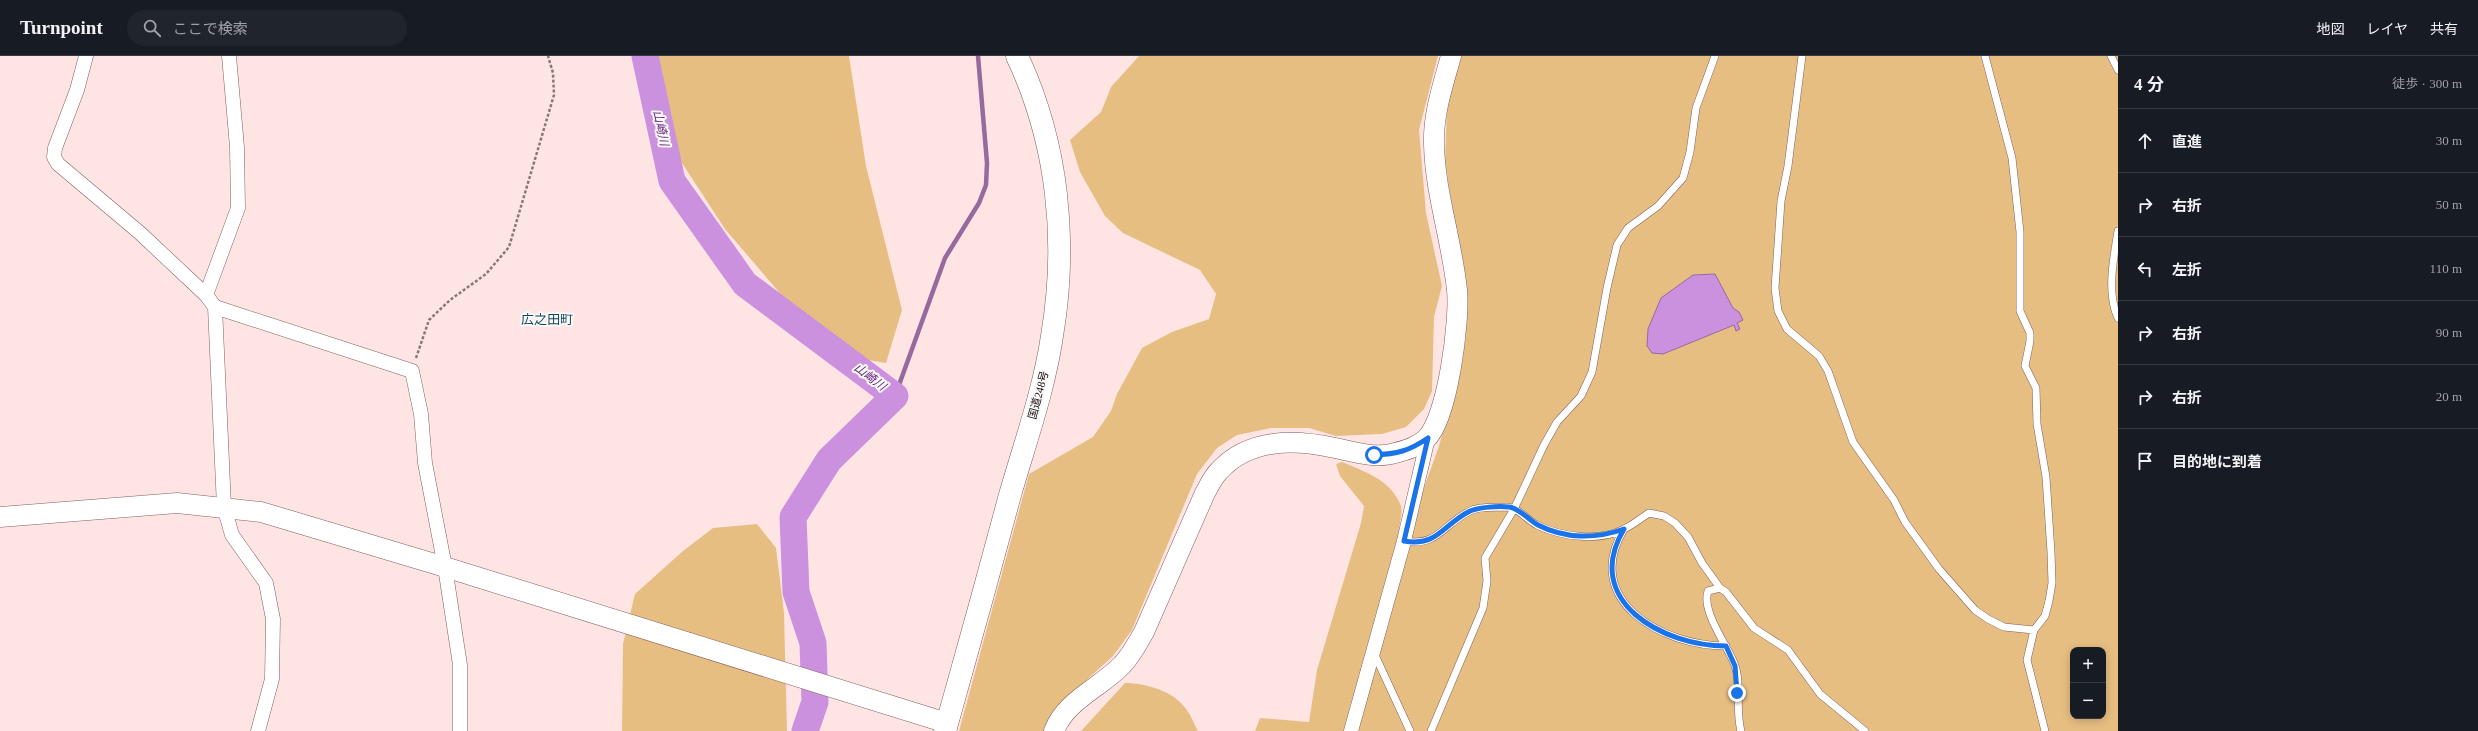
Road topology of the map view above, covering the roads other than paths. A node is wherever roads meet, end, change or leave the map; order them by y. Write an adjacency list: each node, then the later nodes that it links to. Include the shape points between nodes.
1 (86, 56): 11 (street, via 78,90 55,148 54,157 58,164 140,233)
2 (229, 56): 11 (street, via 237,147 238,208)
3 (1017, 56): 25 (highway, 国道248号, via 1047,135 1058,198 1058,299 1045,372)
4 (1451, 56): 14 (street, via 1439,98 1434,144 1457,290 1456,331 1447,385 1437,420)
5 (1715, 56): 16 (lane, via 1696,108 1690,152 1683,178 1658,206 1628,228 1617,245 1589,381 1581,396 1557,422)
6 (1802, 56): 22 (lane, via 1789,158 1780,201 1775,288 1778,311 1786,329 1819,356 1828,371 1853,442 1894,500 1909,528 1940,569 1975,610 1988,619 2004,627)
7 (1985, 56): 22 (lane, via 2012,158 2020,232 2020,311 2030,333 2024,366 2036,388 2037,424 2048,497 2052,582 2045,616)
8 (2111, 56): 9 (lane)
9 (2118, 70)
10 (2118, 231): 13 (lane, via 2113,284)
11 (206, 295): 12 (street)
12 (215, 307): 15 (street); 20 (street, via 412,371 421,414 425,463)
13 (2118, 318)
14 (1428, 438): 19 (street); 28 (street, via 1412,449 1391,454 1358,453 1307,443 1284,442 1262,444 1236,456 1218,472 1205,493 1144,632 1132,652 1121,666 1067,709)
15 (224, 507): 17 (street, via 177,503); 20 (street, via 261,512); 26 (street, via 232,535 266,583 273,618 272,679)
16 (1514, 509): 18 (lane, via 1537,525 1575,536 1609,534); 19 (lane, via 1511,507 1471,511 1429,541 1421,544); 31 (lane, via 1485,558 1487,580 1483,608)
17 (0, 517)
18 (1624, 529): 21 (lane, via 1650,513 1664,516 1688,537); 23 (lane, via 1616,542 1612,572 1619,597 1635,616 1653,628 1678,637)
19 (1404, 541): 24 (street)
20 (445, 567): 25 (street); 27 (street, via 460,665)
21 (1720, 588): 23 (lane, via 1711,589 1707,595 1712,621); 33 (lane, via 1754,628 1794,656 1820,694)
22 (2034, 630): 34 (lane, via 2028,651 2028,666)
23 (1726, 646): 32 (lane, via 1735,666)
24 (1374, 652): 29 (street); 30 (lane)
25 (946, 727)
26 (258, 731)
27 (460, 731)
28 (1054, 731)
29 (1352, 731)
30 (1410, 731)
31 (1431, 731)
32 (1741, 731)
33 (1865, 731)
34 (2045, 731)

